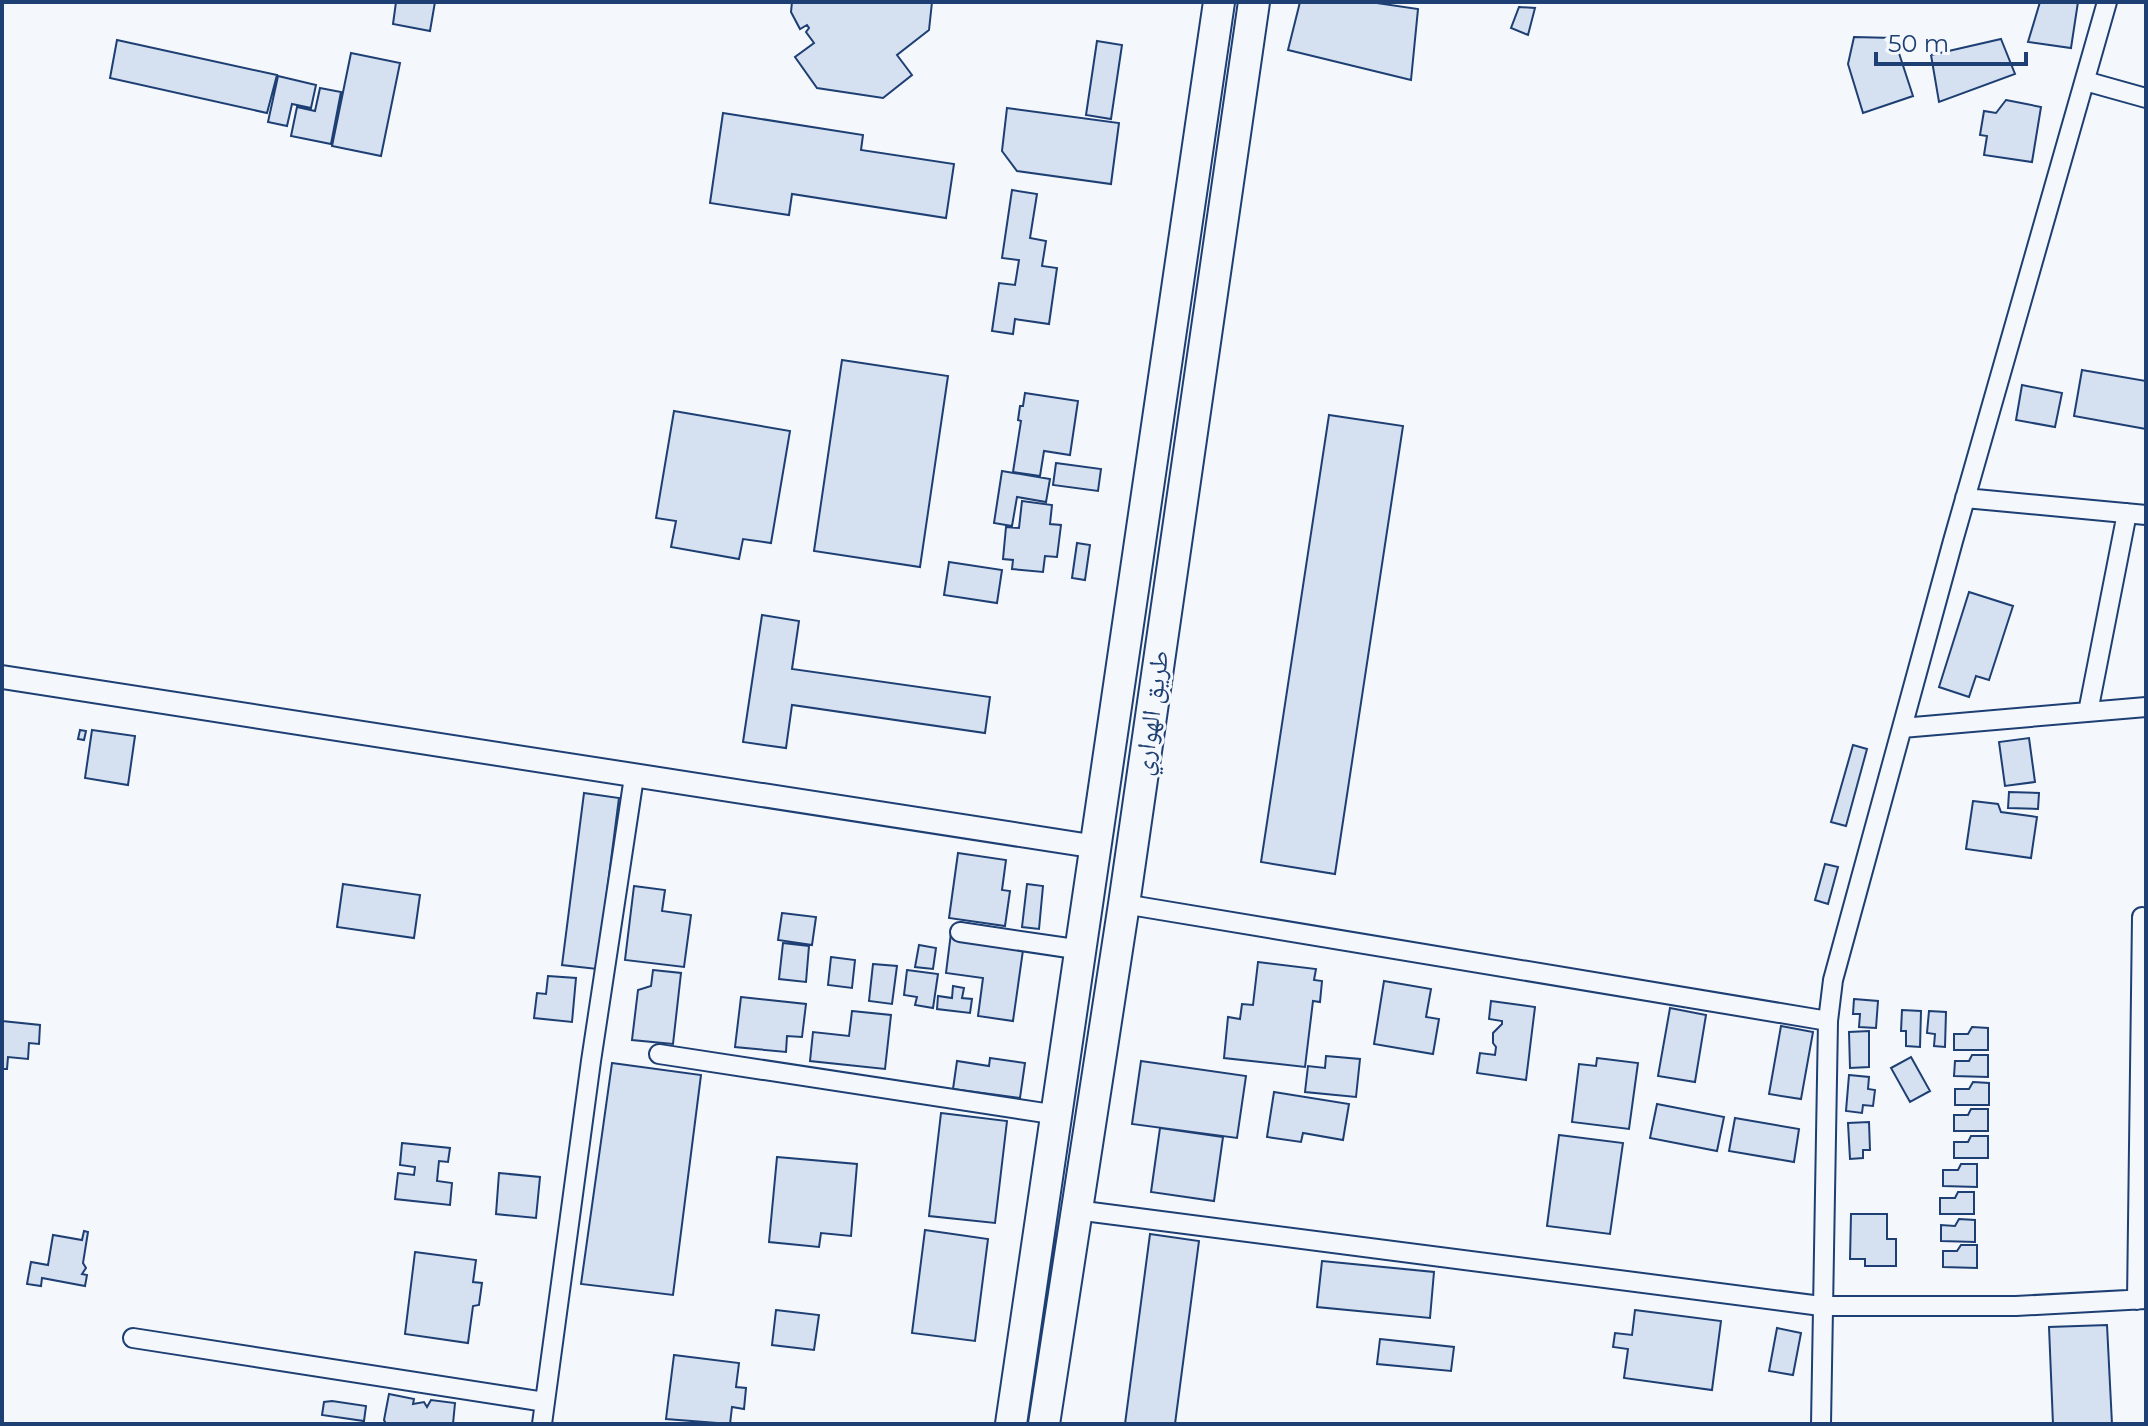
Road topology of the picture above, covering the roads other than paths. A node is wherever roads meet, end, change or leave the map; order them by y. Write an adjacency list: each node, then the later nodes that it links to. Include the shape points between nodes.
1 (1219, 2): 14 (highway, طريق الهواري)
2 (1254, 2): 15 (highway, طريق الهواري)
3 (2107, 2): 4 (street)
4 (2085, 81): 5 (street); 6 (street)
5 (2146, 98)
6 (1965, 498): 7 (street); 12 (street)
7 (2127, 513): 8 (street); 11 (street)
8 (2146, 515)
9 (2, 677): 13 (street)
10 (2146, 707): 11 (street)
11 (2088, 712): 12 (street)
12 (1902, 728): 19 (street, via 1841,946)
13 (634, 777): 14 (street); 26 (street)
14 (1097, 847): 18 (highway, طريق الهواري)
15 (1124, 904): 19 (street); 22 (highway, طريق الهواري)
16 (2142, 917): 23 (street)
17 (960, 932): 18 (street)
18 (1082, 950): 21 (highway, طريق الهواري)
19 (1828, 1021): 24 (street)
20 (659, 1054): 21 (street)
21 (1058, 1115): 28 (highway, طريق الهواري)
22 (1076, 1210): 24 (street); 29 (highway, طريق الهواري)
23 (2142, 1299): 24 (street, via 2016,1306)
24 (1821, 1306): 30 (street)
25 (133, 1338): 26 (street)
26 (545, 1402): 27 (street)
27 (542, 1424)
28 (1011, 1424)
29 (1044, 1424)
30 (1821, 1424)

